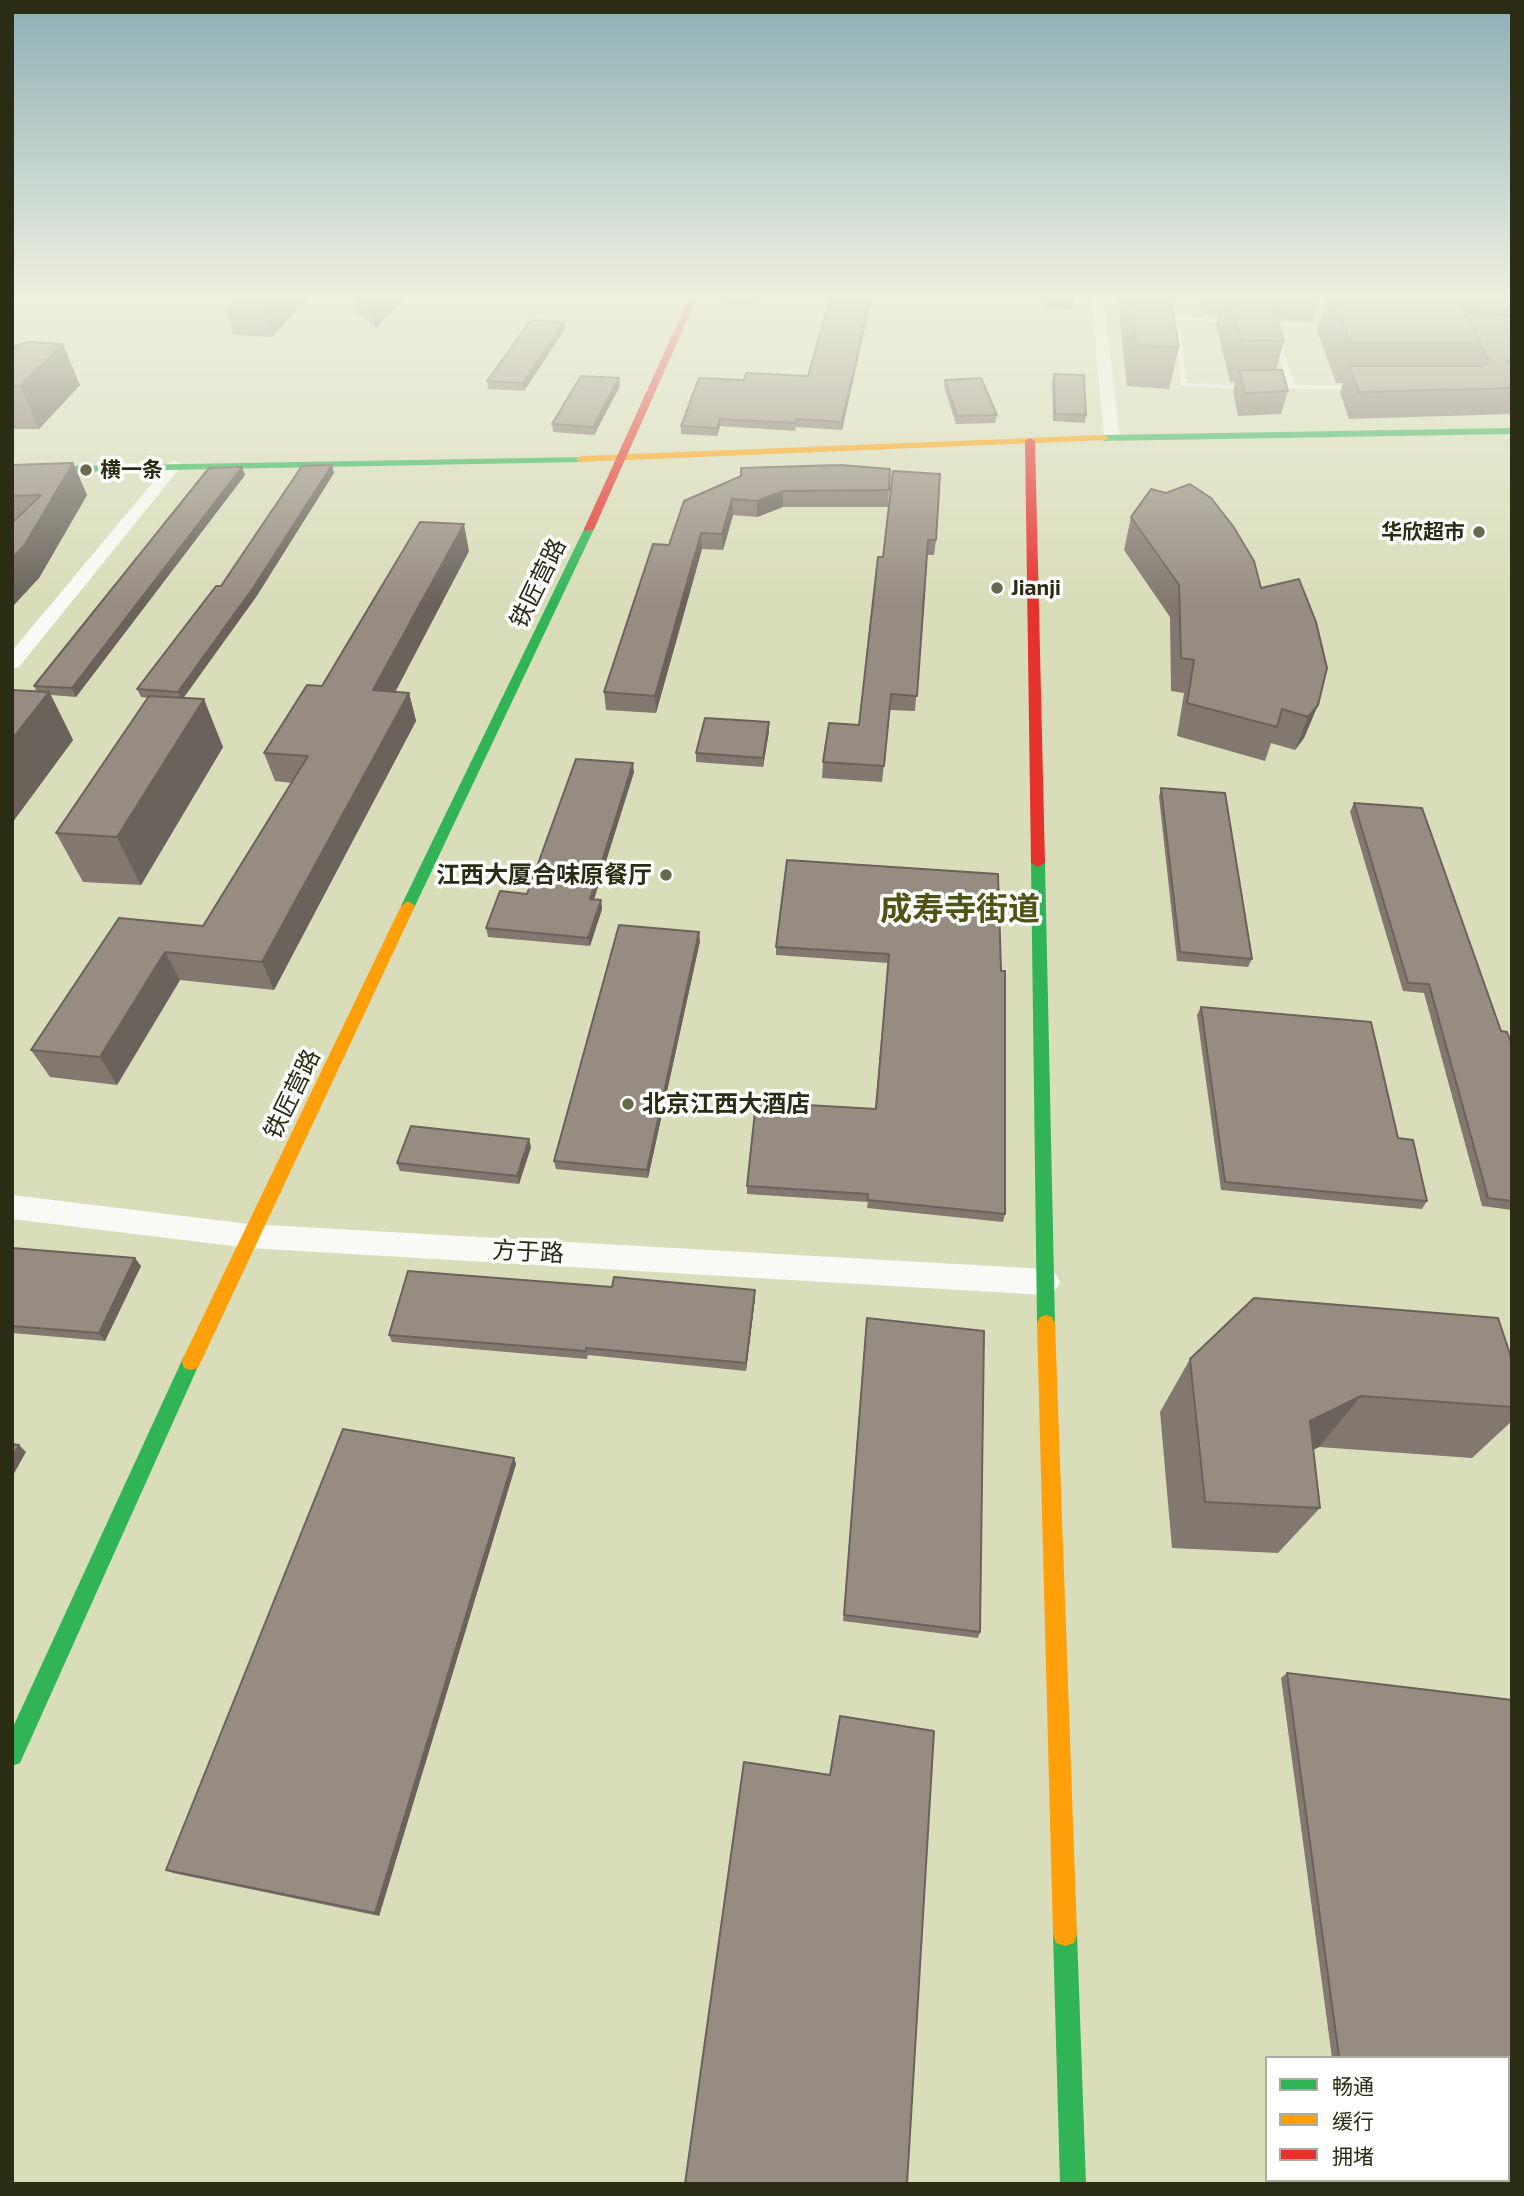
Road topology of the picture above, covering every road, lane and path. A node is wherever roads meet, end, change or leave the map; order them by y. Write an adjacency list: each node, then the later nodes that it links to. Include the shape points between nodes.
1 (649, 398): 6 (street, 铁匠营路)
2 (1108, 398): 4 (street)
3 (1512, 431): 4 (street)
4 (1112, 438): 5 (street)
5 (1030, 441): 6 (street); 12 (street)
6 (623, 458): 7 (street); 11 (street, 铁匠营路)
7 (174, 466): 8 (street); 9 (street)
8 (12, 470)
9 (12, 663)
10 (12, 1207): 11 (street, 方于路)
11 (249, 1236): 12 (street, 方于路); 13 (street, 铁匠营路)
12 (1045, 1282): 14 (street)
13 (12, 1755)
14 (1073, 2184)

